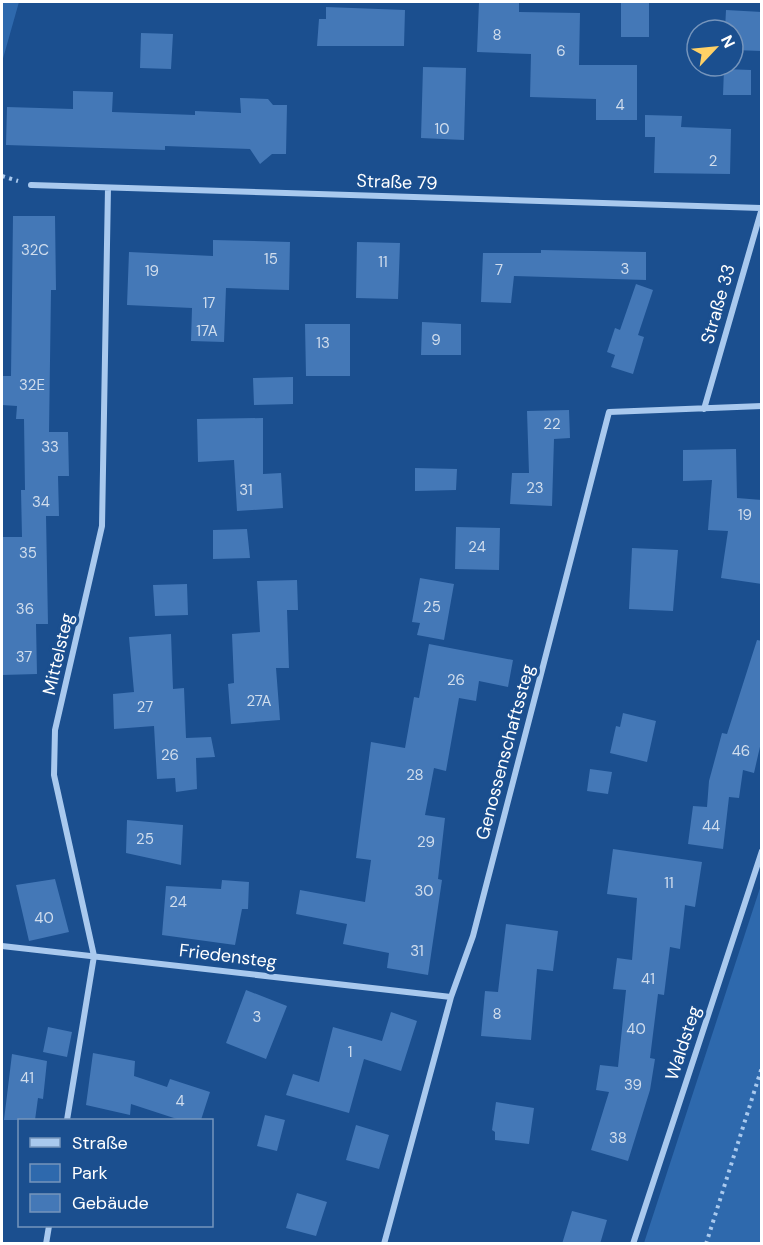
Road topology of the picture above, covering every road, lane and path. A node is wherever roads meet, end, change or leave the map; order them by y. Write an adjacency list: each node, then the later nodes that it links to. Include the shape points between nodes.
1 (31, 185): 2 (street, Straße 79)
2 (108, 188): 3 (street, Straße 79); 8 (street, Mittelsteg, via 102,526 55,730 54,775)
3 (761, 208): 5 (street, Straße 33)
4 (762, 406): 5 (street, Genossenschaftssteg)
5 (704, 409): 9 (street, Genossenschaftssteg, via 609,412 473,936)
6 (762, 851): 15 (street, Waldsteg)
7 (2, 946): 8 (street, Friedensteg)
8 (94, 956): 9 (street, Friedensteg); 11 (street, Mittelsteg)
9 (451, 997): 14 (street, Genossenschaftssteg)
10 (762, 1067): 16 (path)
11 (67, 1119)
12 (49, 1227): 13 (street)
13 (46, 1244)
14 (384, 1244)
15 (633, 1244)
16 (706, 1244)

